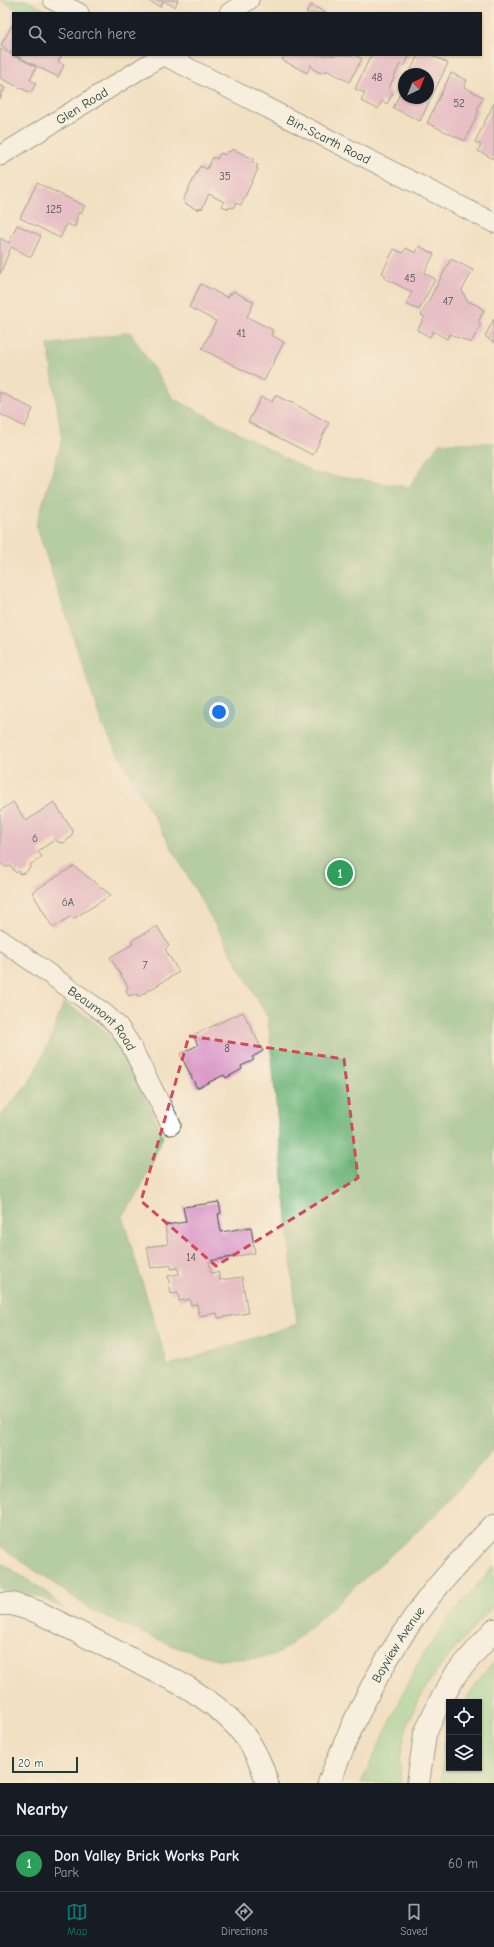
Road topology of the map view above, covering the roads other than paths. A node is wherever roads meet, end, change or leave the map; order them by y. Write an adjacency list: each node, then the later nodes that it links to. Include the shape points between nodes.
1 (54, 0): 3 (street)
2 (249, 0): 4 (street)
3 (77, 12)
4 (231, 12)
5 (161, 56): 7 (street, Glen Road)
6 (165, 56): 8 (street, Bin-Scarth Road)
7 (0, 156)
8 (494, 223)
9 (0, 939): 10 (street, Beaumont Road, via 104,1013 119,1027)
10 (171, 1125)
11 (494, 1525): 15 (main road, Bayview Avenue, via 433,1593 392,1651 348,1735)
12 (0, 1604): 14 (main road, via 12,1604 38,1612 208,1700 250,1742)
13 (494, 1630): 16 (main road, via 456,1674 436,1709 425,1734)
14 (267, 1783)
15 (329, 1783)
16 (418, 1783)

